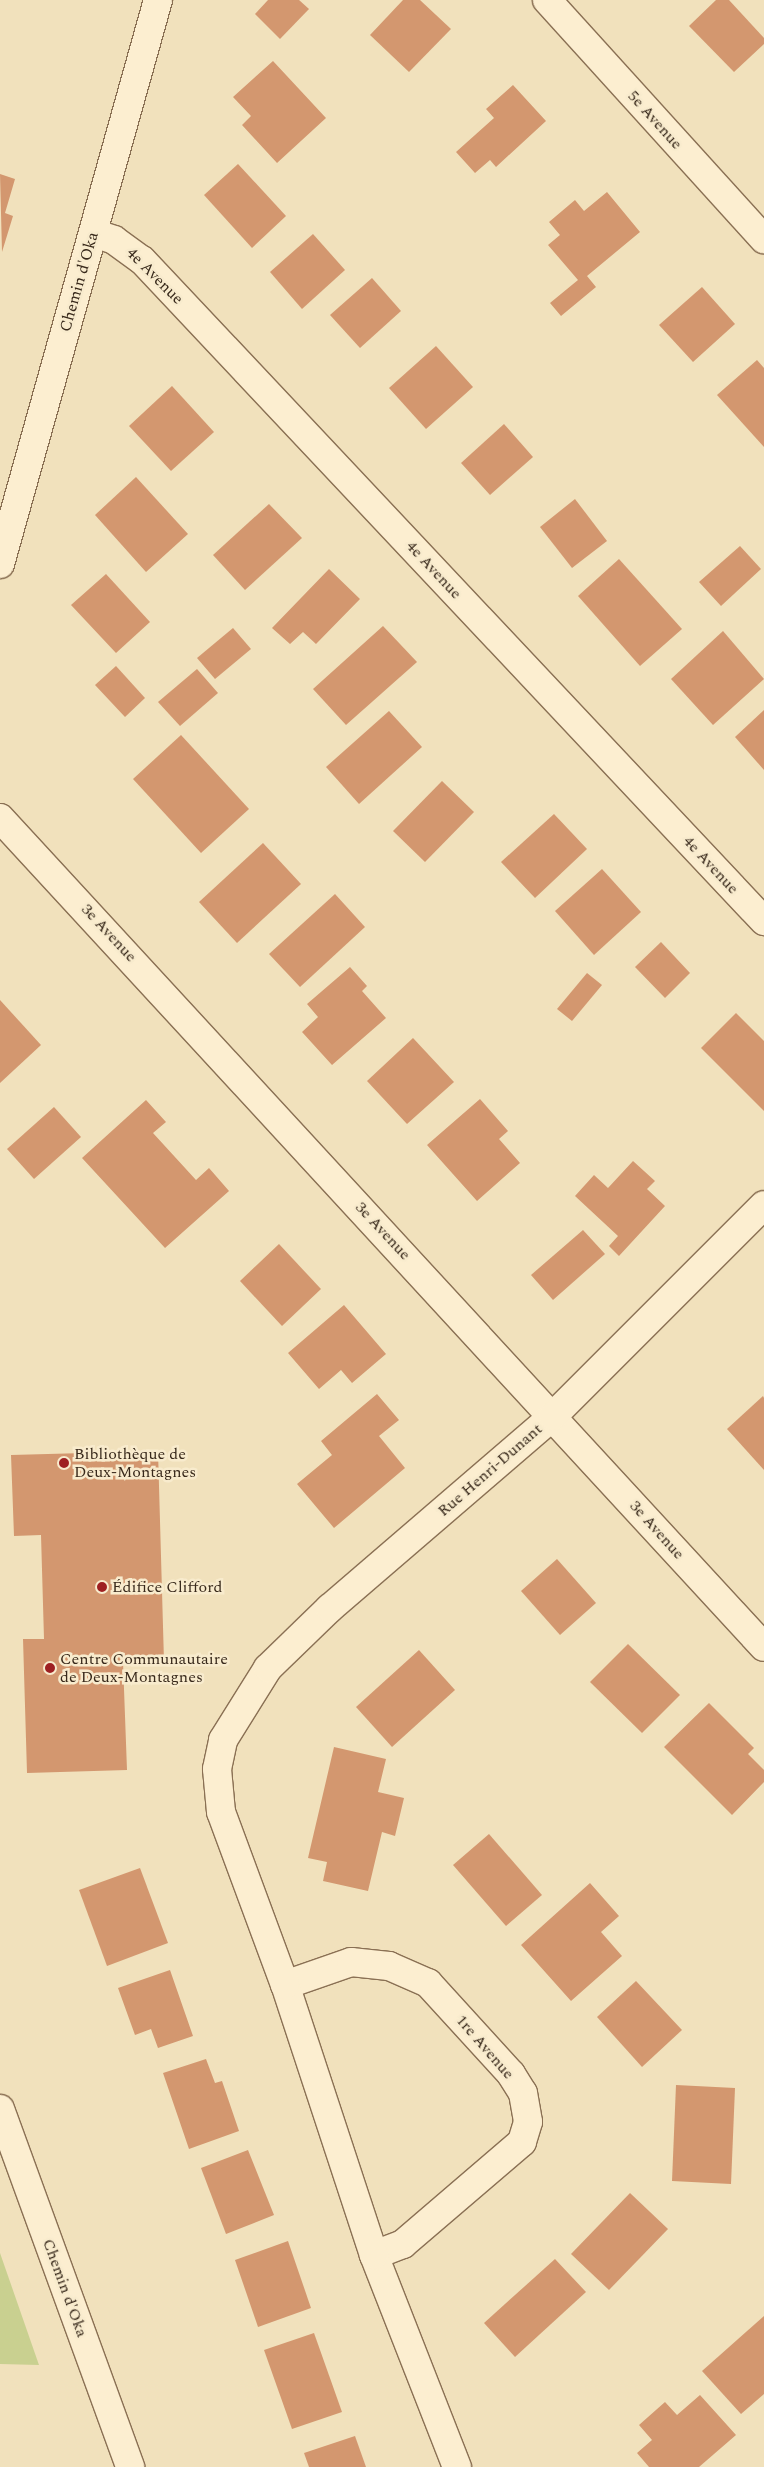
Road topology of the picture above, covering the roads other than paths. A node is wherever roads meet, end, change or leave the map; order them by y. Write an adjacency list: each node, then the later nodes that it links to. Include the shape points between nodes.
1 (158, 0): 3 (street, Chemin d'Oka)
2 (547, 0): 4 (street, 5e Avenue)
3 (93, 233): 5 (street, Chemin d'Oka); 7 (street, 4e Avenue, via 114,240 142,260)
4 (764, 239)
5 (0, 564)
6 (0, 818): 9 (street, 3e Avenue)
7 (764, 921)
8 (764, 1205): 9 (street, Rue Henri-Dunant)
9 (553, 1416): 10 (street, 3e Avenue); 11 (street, Rue Henri-Dunant, via 330,1608 275,1661 246,1700 223,1740 217,1769 221,1812)
10 (764, 1647)
11 (285, 1985): 13 (street); 13 (street, 1re Avenue, via 351,1962 389,1966 428,1983 511,2074 523,2093 528,2122 522,2142 404,2244)
12 (0, 2109): 14 (street, Chemin d'Oka)
13 (374, 2255): 15 (street)
14 (130, 2467)
15 (457, 2467)

